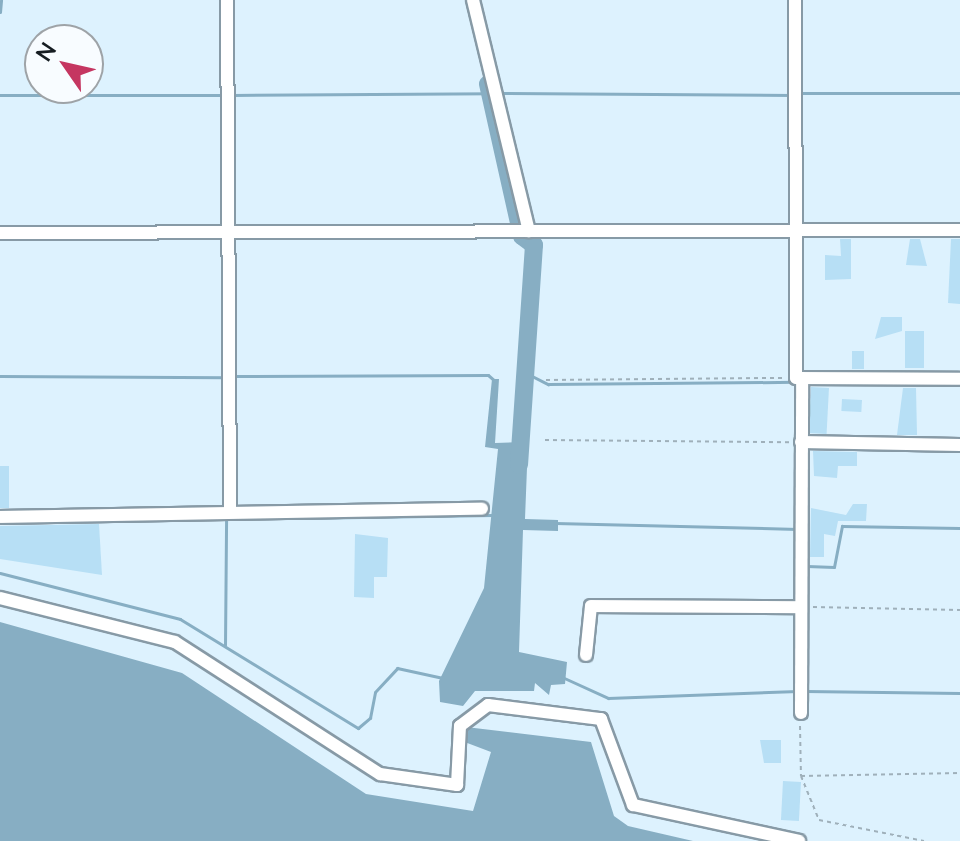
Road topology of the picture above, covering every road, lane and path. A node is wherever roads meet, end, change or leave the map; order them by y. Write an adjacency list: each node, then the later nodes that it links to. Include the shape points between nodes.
1 (227, 0): 7 (street)
2 (473, 0): 5 (street)
3 (795, 0): 6 (street)
4 (960, 230): 6 (street)
5 (524, 231): 6 (street); 7 (street)
6 (794, 231): 11 (street)
7 (230, 232): 8 (street); 16 (street)
8 (0, 233)
9 (960, 379): 11 (street)
10 (546, 380): 11 (path)
11 (800, 380): 13 (street)
12 (545, 440): 13 (path)
13 (801, 442): 14 (street); 19 (street)
14 (960, 445)
15 (482, 509): 16 (street)
16 (230, 512): 17 (street)
17 (0, 517)
18 (0, 598): 25 (street, via 175,642 380,774 457,785 460,726 488,705 601,719 633,805)
19 (801, 607): 20 (path); 21 (street, via 591,606); 22 (street)
20 (960, 610)
21 (586, 655)
22 (801, 713): 24 (path)
23 (960, 773): 24 (path)
24 (801, 776): 26 (path, via 819,820)
25 (799, 841)
26 (924, 841)

